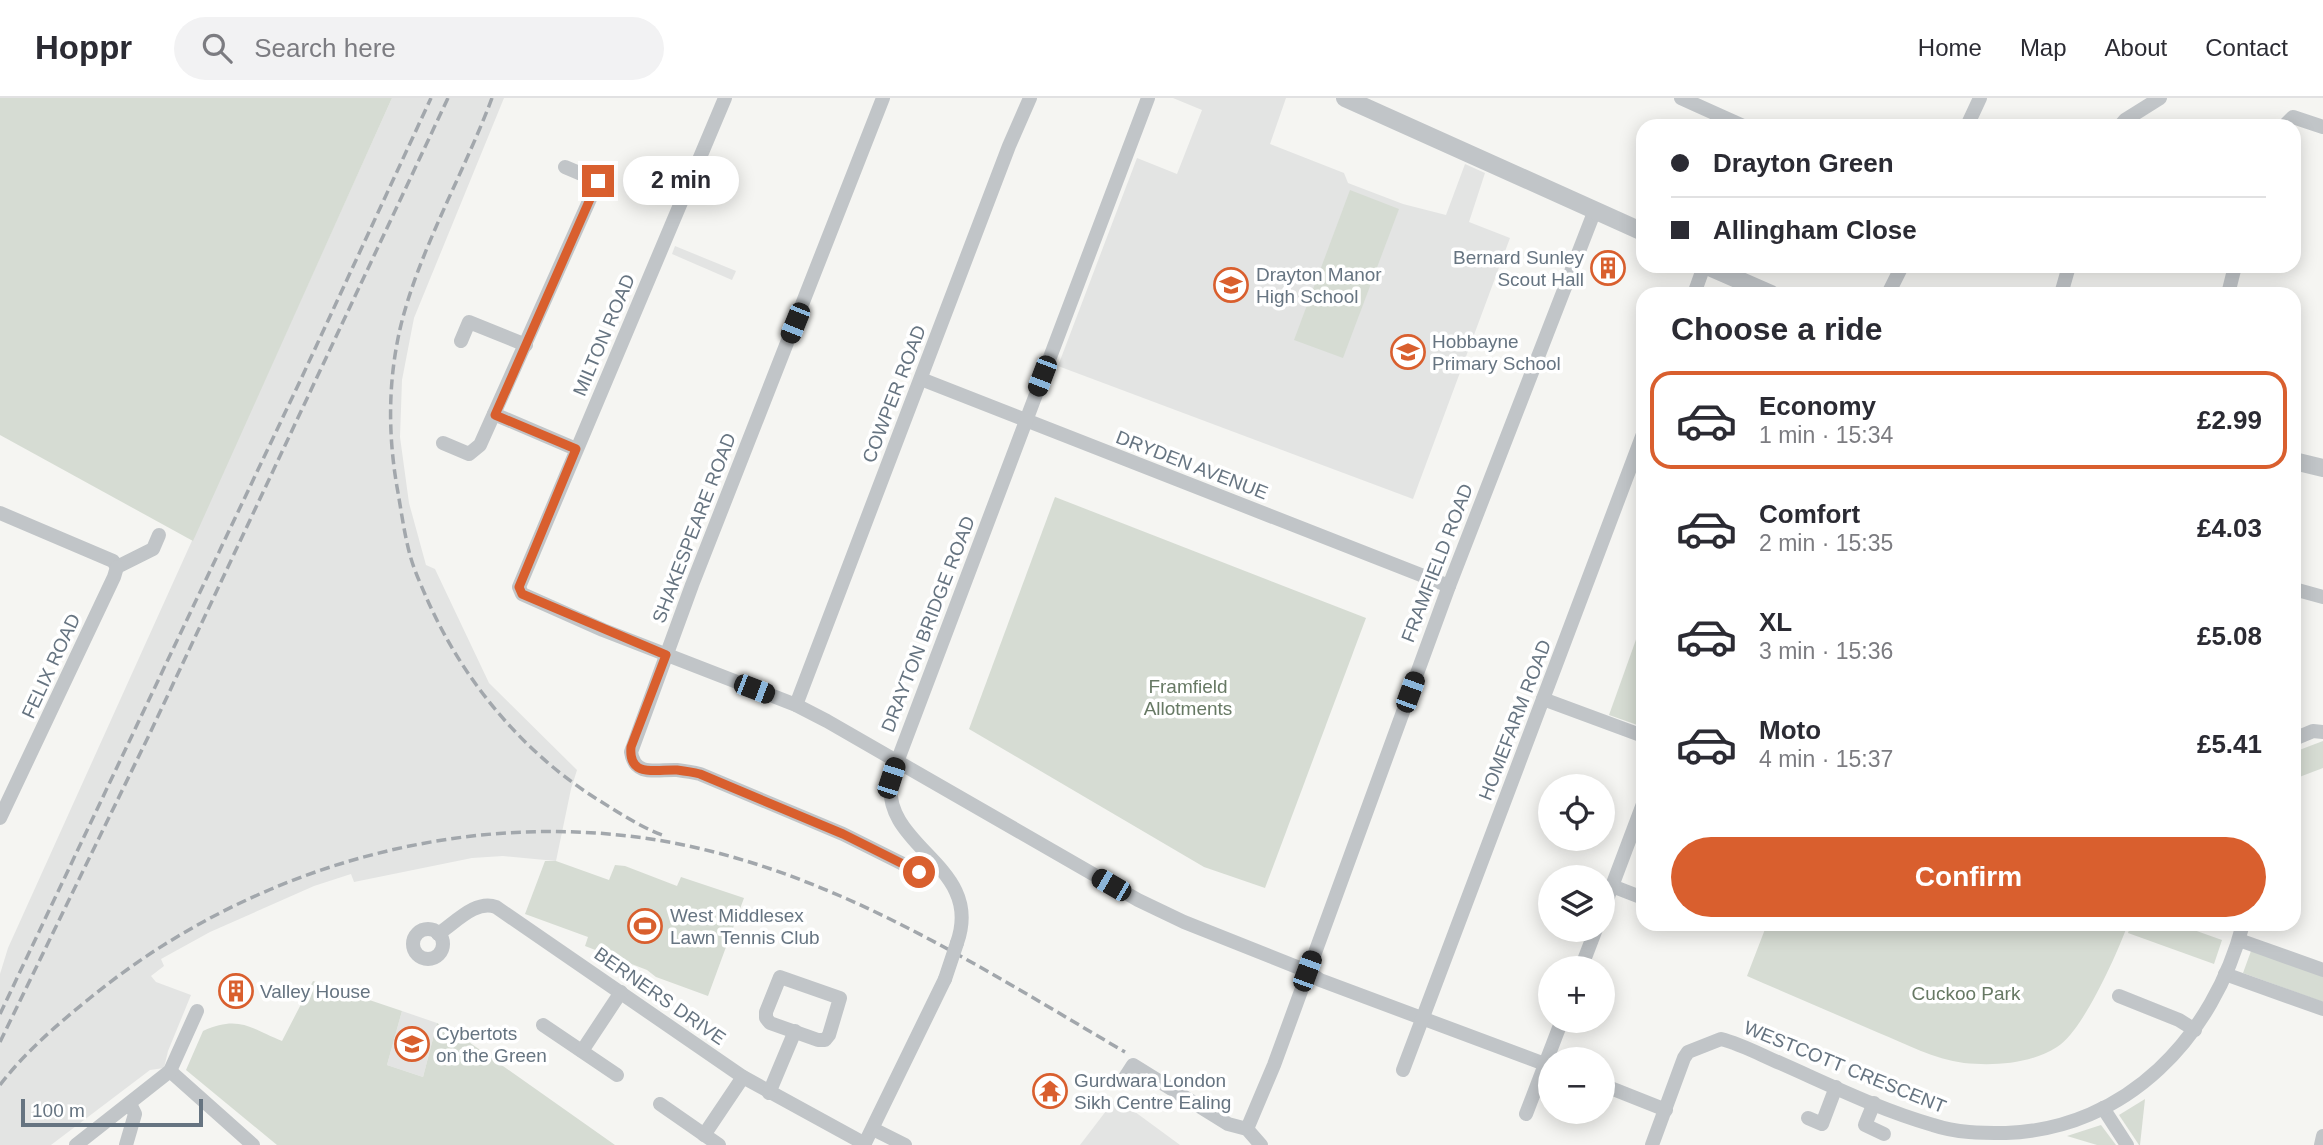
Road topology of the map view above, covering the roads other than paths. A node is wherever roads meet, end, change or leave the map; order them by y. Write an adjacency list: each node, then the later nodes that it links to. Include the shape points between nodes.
1 (725, 98): 25 (street, MILTON ROAD)
2 (883, 98): 35 (street, SHAKESPEARE ROAD)
3 (1030, 98): 21 (street, COWPER ROAD)
4 (1148, 98): 23 (street, DRAYTON BRIDGE ROAD)
5 (1345, 98): 15 (street)
6 (1681, 98): 9 (street)
7 (1980, 98): 10 (street)
8 (2160, 98): 11 (street)
9 (1728, 119)
10 (1970, 119)
11 (2127, 119)
12 (2301, 120): 13 (street)
13 (2323, 127)
14 (565, 167): 20 (street, via 598,181)
15 (1595, 210): 16 (street); 32 (street, FRAMFIELD ROAD)
16 (1636, 229)
17 (1722, 273): 18 (street)
18 (1754, 287)
19 (461, 341): 20 (street, via 469,322)
20 (526, 345): 22 (street)
21 (921, 379): 23 (street, DRYDEN AVENUE); 37 (street, COWPER ROAD)
22 (495, 415): 24 (street, via 480,445 469,454); 25 (street)
23 (1025, 421): 32 (street, DRYDEN AVENUE); 41 (street, DRAYTON BRIDGE ROAD)
24 (443, 443)
25 (576, 449): 35 (street, MILTON ROAD, via 519,587 522,594)
26 (1636, 453): 36 (street, HOMEFARM ROAD)
27 (2301, 463): 28 (street)
28 (2323, 468)
29 (0, 513): 31 (street, via 113,561)
30 (159, 535): 31 (street, via 153,549)
31 (117, 567): 42 (street, FELIX ROAD)
32 (1449, 586): 52 (street, FRAMFIELD ROAD)
33 (2301, 591): 34 (street)
34 (2323, 597)
35 (666, 655): 37 (street); 44 (street, SHAKESPEARE ROAD, via 631,747 638,767 651,772 700,774 843,834)
36 (1543, 699): 39 (street); 58 (street, HOMEFARM ROAD)
37 (796, 705): 41 (street)
38 (2323, 732): 40 (street)
39 (1636, 733)
40 (2301, 736)
41 (897, 761): 52 (street, via 1138,900); 80 (street, DRAYTON BRIDGE ROAD, bridge, via 890,785 894,812 952,881 962,916 945,979)
42 (0, 818)
43 (1636, 823): 45 (street)
44 (919, 872)
45 (1615, 878)
46 (1615, 887): 47 (street)
47 (1636, 895)
48 (2240, 931): 50 (street, WESTCOTT CRESCENT)
49 (438, 934): 54 (street, BERNERS DRIVE, via 480,905 489,904)
50 (2238, 940): 51 (street); 53 (street, WESTCOTT CRESCENT)
51 (2323, 970)
52 (1307, 971): 58 (street); 81 (street, FRAMFIELD ROAD)
53 (2225, 974): 56 (street); 60 (street, WESTCOTT CRESCENT)
54 (621, 992): 62 (street); 67 (street, BERNERS DRIVE)
55 (2119, 996): 60 (street)
56 (2323, 1009)
57 (197, 1011): 65 (street)
58 (1422, 1018): 63 (street); 64 (street, HOMEFARM ROAD)
59 (543, 1025): 62 (street)
60 (2195, 1030): 76 (street, WESTCOTT CRESCENT, via 2146,1081)
61 (795, 1031): 61 (street, via 766,1018 780,977 840,998 825,1040); 72 (street)
62 (582, 1051): 66 (street)
63 (1538, 1061)
64 (1403, 1070)
65 (170, 1071): 74 (street); 86 (street)
66 (617, 1075)
67 (743, 1077): 72 (street, BERNERS DRIVE); 83 (street)
68 (1122, 1082): 81 (street, via 1133,1065 1228,1124)
69 (1538, 1087): 78 (street)
70 (1836, 1087): 73 (street, WESTCOTT CRESCENT); 77 (street, WESTCOTT CRESCENT, via 1721,1040 1688,1052); 79 (street, via 1822,1124)
71 (1615, 1090): 77 (street)
72 (769, 1093): 87 (street, BERNERS DRIVE)
73 (1874, 1103): 82 (street, via 1865,1125); 85 (street, WESTCOTT CRESCENT, via 1933,1126)
74 (130, 1104): 88 (street); 89 (street, via 135,1114)
75 (660, 1104): 83 (street)
76 (2102, 1108): 85 (street, WESTCOTT CRESCENT, via 2047,1129); 94 (street)
77 (1666, 1110): 93 (street, WESTCOTT CRESCENT)
78 (1526, 1114)
79 (1808, 1118)
80 (873, 1129): 87 (street, DRAYTON BRIDGE ROAD); 91 (street)
81 (1247, 1129): 92 (street)
82 (1884, 1134)
83 (704, 1135): 90 (street)
84 (2323, 1136): 95 (street)
85 (1986, 1139)
86 (250, 1144)
87 (865, 1144)
88 (76, 1145)
89 (126, 1145)
90 (719, 1145)
91 (905, 1145)
92 (1261, 1145)
93 (1652, 1145)
94 (2127, 1145)
95 (2320, 1145)

